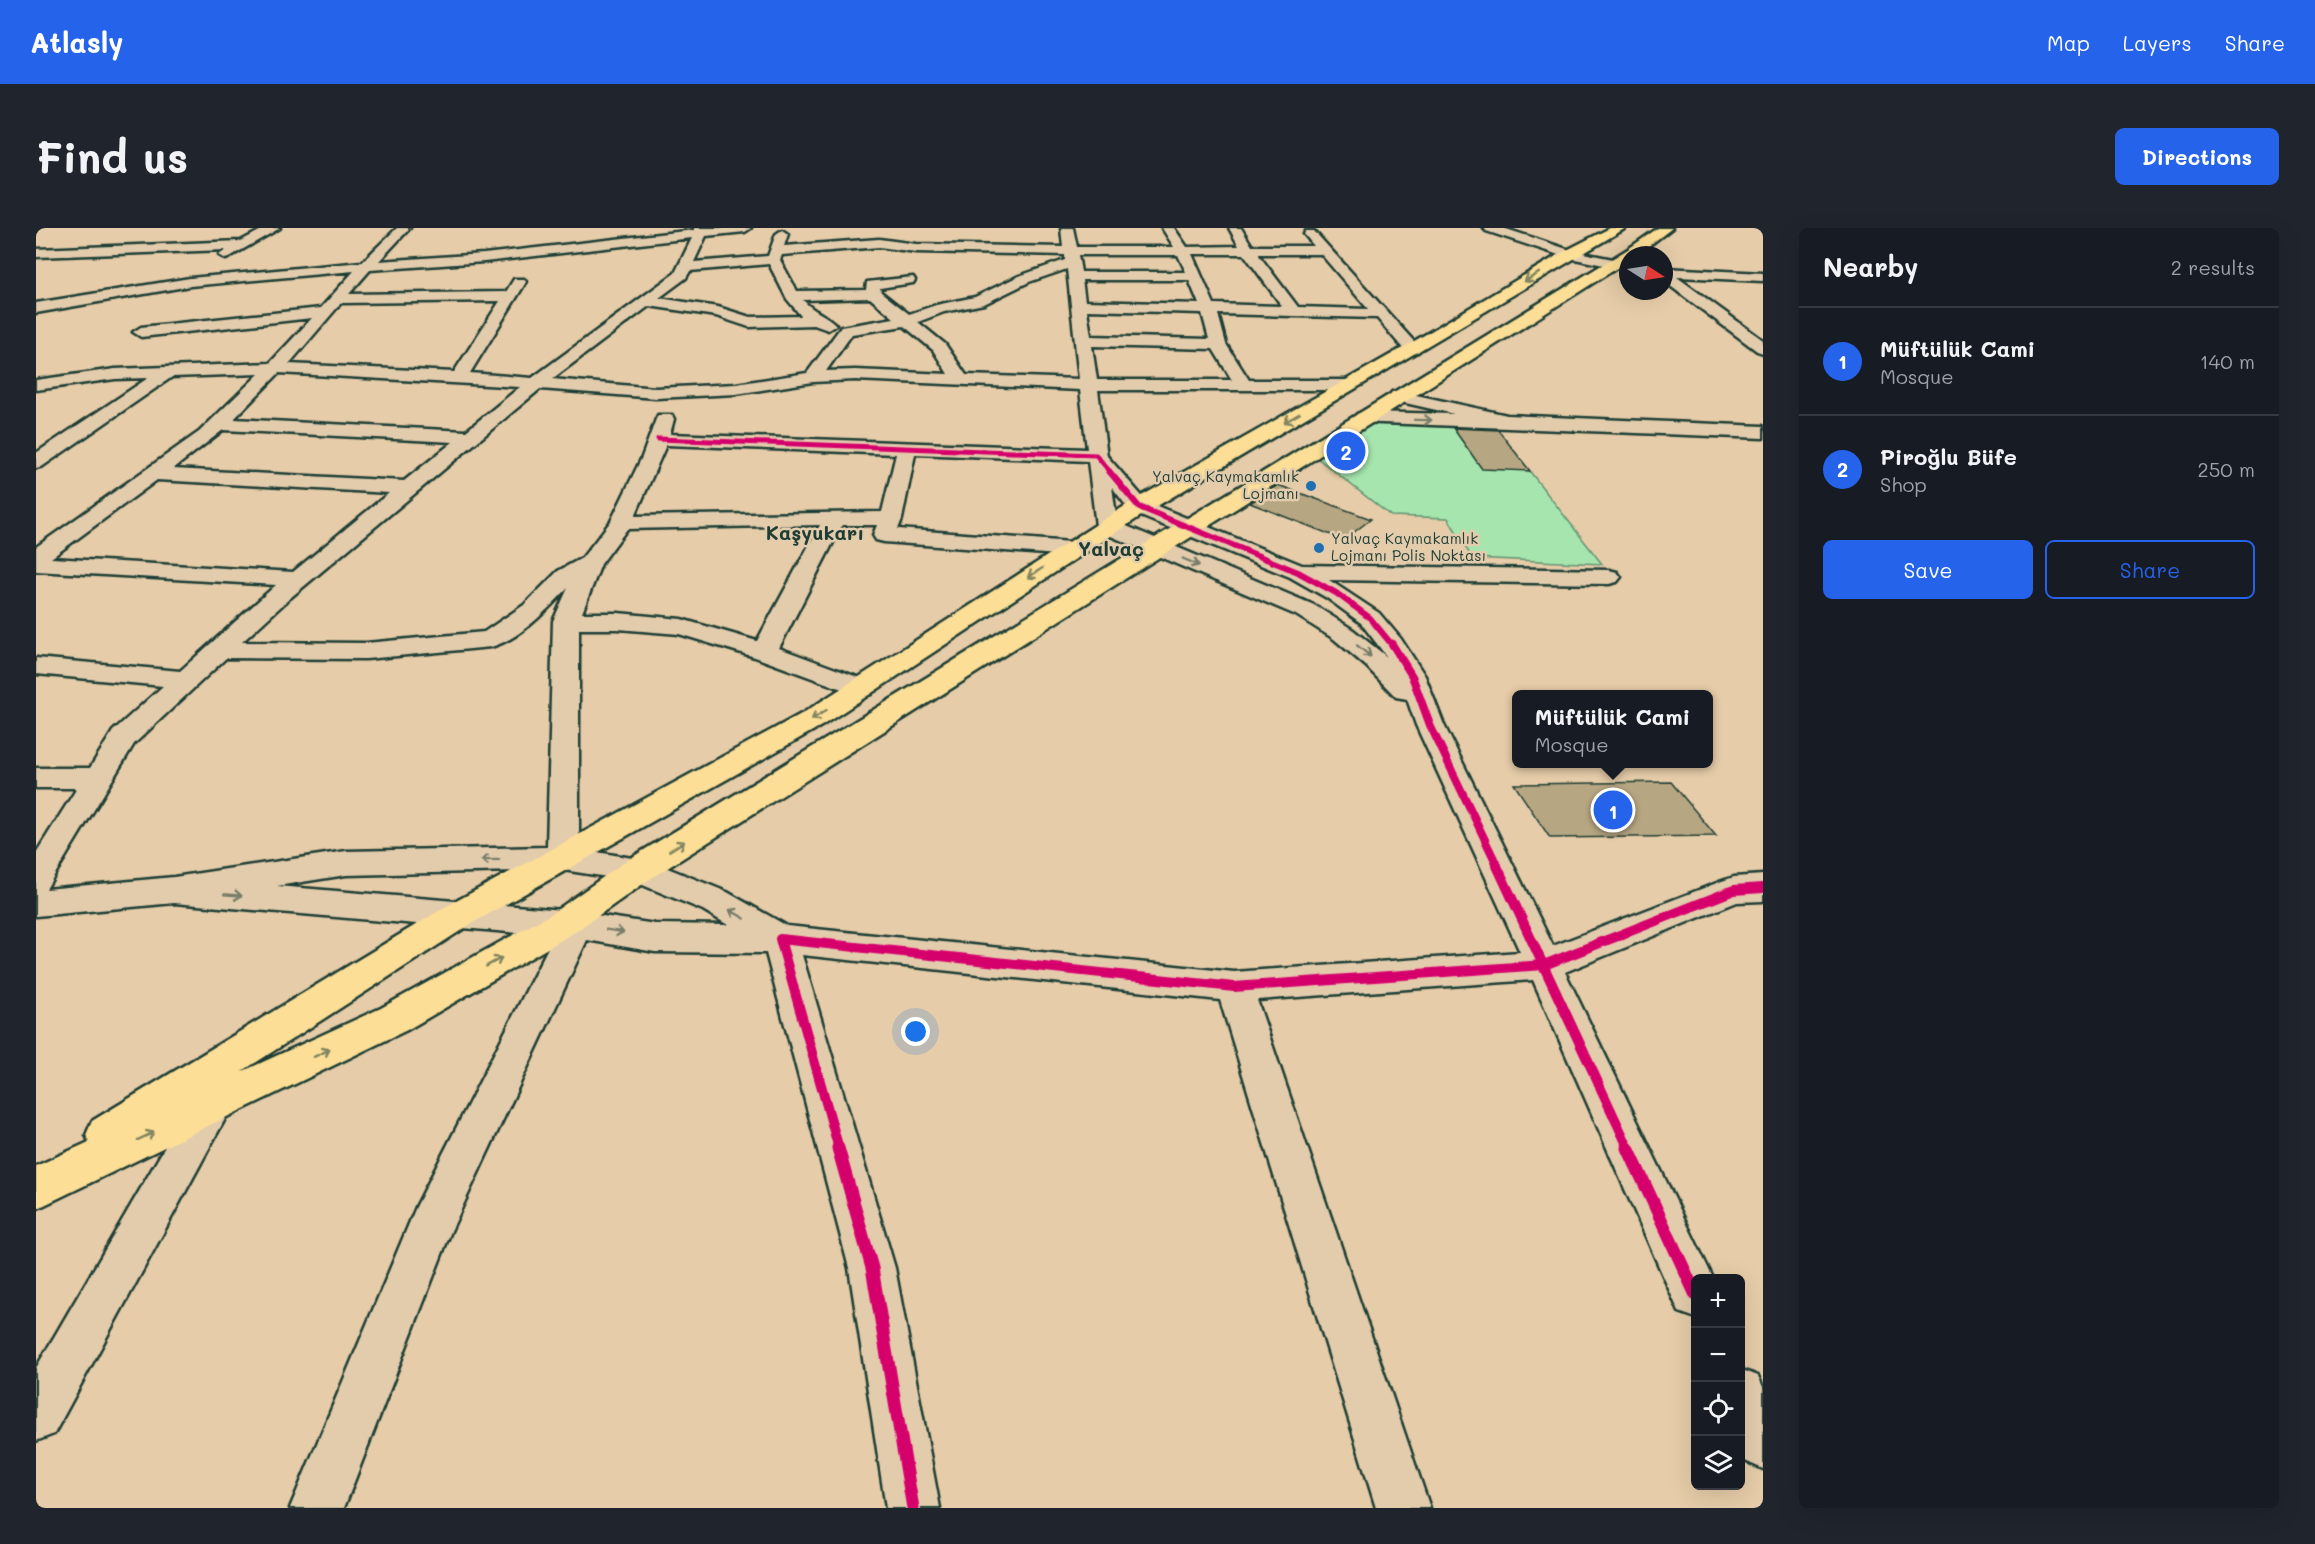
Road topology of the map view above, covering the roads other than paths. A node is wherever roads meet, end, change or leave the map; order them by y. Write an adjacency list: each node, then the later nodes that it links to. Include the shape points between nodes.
1 (274, 228): 15 (street)
2 (404, 228): 31 (street)
3 (745, 228): 12 (street)
4 (782, 228): 27 (street)
5 (1067, 228): 29 (street)
6 (1168, 228): 22 (street)
7 (1234, 228): 23 (street)
8 (1305, 228): 20 (street)
9 (1490, 228): 19 (street)
10 (1503, 228): 19 (street)
11 (1666, 228): 16 (main road)
12 (700, 231): 21 (street); 32 (street)
13 (182, 232): 18 (street)
14 (520, 237): 26 (street)
15 (243, 245): 18 (street); 39 (street)
16 (1638, 246)
17 (916, 248): 27 (street, via 879,243); 29 (street, via 1002,248); 36 (street, via 904,263)
18 (140, 249): 25 (street); 30 (street)
19 (1581, 249): 24 (main road); 63 (main road, one-way to 63)
20 (1325, 250): 23 (street); 55 (street)
21 (538, 252): 26 (street); 46 (street)
22 (1184, 252): 23 (street); 29 (street); 34 (street)
23 (1249, 252): 54 (street)
24 (1619, 252)
25 (36, 253)
26 (509, 255): 31 (street)
27 (774, 255): 32 (street); 47 (street)
28 (1619, 258): 77 (main road)
29 (1073, 263): 34 (street); 49 (street, via 1024,279); 51 (street)
30 (127, 265)
31 (366, 266): 39 (street); 50 (street)
32 (687, 267): 48 (street)
33 (1673, 269): 35 (street)
34 (1194, 276): 53 (street)
35 (1751, 277): 42 (street)
36 (908, 280): 40 (street); 44 (street, via 872,285)
37 (114, 281): 45 (street)
38 (1673, 281): 62 (street)
39 (190, 282): 41 (street)
40 (925, 286)
41 (156, 288): 45 (street); 59 (street)
42 (1763, 290)
43 (943, 292): 49 (street)
44 (873, 294): 47 (street); 57 (street)
45 (101, 296): 52 (street)
46 (510, 296): 50 (street); 67 (street)
47 (793, 296): 56 (street)
48 (646, 300): 56 (street, via 718,312 749,322); 71 (street)
49 (979, 301): 57 (street, via 941,308)
50 (331, 305): 59 (street); 64 (street)
51 (1079, 305): 53 (street); 60 (street)
52 (36, 308)
53 (1209, 309): 54 (street); 61 (street)
54 (1293, 311): 55 (street)
55 (1383, 314): 63 (street)
56 (814, 320): 58 (street)
57 (905, 321): 58 (street); 69 (street, via 939,347)
58 (848, 330): 68 (street)
59 (141, 333): 66 (street)
60 (1084, 341): 61 (street); 73 (street)
61 (1218, 344): 74 (street)
62 (1763, 348)
63 (1412, 349): 75 (main road)
64 (274, 368): 65 (street); 67 (street); 82 (street)
65 (168, 372): 66 (street); 88 (street)
66 (115, 374): 72 (street)
67 (459, 377): 71 (street)
68 (813, 377): 69 (street); 70 (street)
69 (961, 380): 73 (street)
70 (776, 383): 76 (street); 78 (street, via 744,396)
71 (535, 384): 76 (street); 84 (street)
72 (38, 385)
73 (1089, 385): 74 (street); 87 (street)
74 (1244, 385): 75 (street)
75 (1348, 385): 91 (main road, one-way to 91)
76 (675, 392): 85 (street)
77 (1398, 396): 79 (main road); 80 (street)
78 (726, 410)
79 (1364, 418): 80 (street, one-way to 80); 96 (main road)
80 (1507, 421): 83 (street)
81 (708, 423): 85 (street)
82 (219, 424): 84 (street); 89 (street)
83 (1763, 432)
84 (470, 437): 90 (street)
85 (658, 439): 86 (street); 94 (street)
86 (907, 447): 87 (street); 93 (street)
87 (1096, 455): 91 (street); 95 (street)
88 (36, 462)
89 (153, 474): 90 (street); 99 (street)
90 (409, 488): 104 (street)
91 (1139, 507): 95 (main road); 96 (street)
92 (835, 518): 93 (street); 94 (street); 107 (street)
93 (891, 519): 98 (street, via 884,535)
94 (621, 523): 100 (street)
95 (1107, 526): 97 (street); 98 (main road)
96 (1191, 527): 97 (main road); 102 (street)
97 (1159, 548): 111 (street, one-way to 111, via 1305,610 1343,634 1404,688); 115 (main road, one-way to 97)
98 (1071, 549): 110 (main road, one-way to 110)
99 (36, 558)
100 (590, 563): 105 (street); 106 (street, via 566,576 533,610 491,639 366,651)
101 (36, 564): 104 (street)
102 (1298, 572): 103 (street); 111 (street, via 1370,618 1412,676)
103 (1609, 577)
104 (298, 579): 106 (street)
105 (566, 621): 107 (street, via 681,627); 114 (street)
106 (219, 650): 109 (street)
107 (764, 651): 110 (street)
108 (36, 666): 109 (street)
109 (187, 680): 113 (street, via 123,738)
110 (861, 688): 114 (main road, one-way to 114, via 813,719)
111 (1431, 725): 123 (street)
112 (36, 778): 113 (street)
113 (97, 778): 116 (street)
114 (563, 858): 115 (street); 118 (street, one-way to 118, via 346,863); 120 (main road)
115 (638, 870): 121 (main road); 122 (street, one-way to 115, via 715,901)
116 (36, 880)
117 (1763, 888): 123 (street, via 1734,891)
118 (174, 890): 119 (street); 120 (street, one-way to 120)
119 (36, 903)
120 (459, 915): 121 (street); 125 (main road)
121 (570, 924): 122 (street, one-way to 122, via 655,938); 126 (main road, one-way to 121, via 394,1019); 133 (street, via 432,1222)
122 (780, 939): 124 (street); 134 (street, via 872,1268)
123 (1544, 965): 124 (street); 129 (street)
124 (1234, 987): 135 (street)
125 (254, 1043): 126 (street); 127 (main road)
126 (209, 1106): 128 (main road, one-way to 126); 131 (street)
127 (36, 1179)
128 (36, 1188)
129 (1691, 1286)
130 (1745, 1405): 132 (street)
131 (36, 1416)
132 (1763, 1443)
133 (317, 1508)
134 (913, 1508)
135 (1403, 1508)

